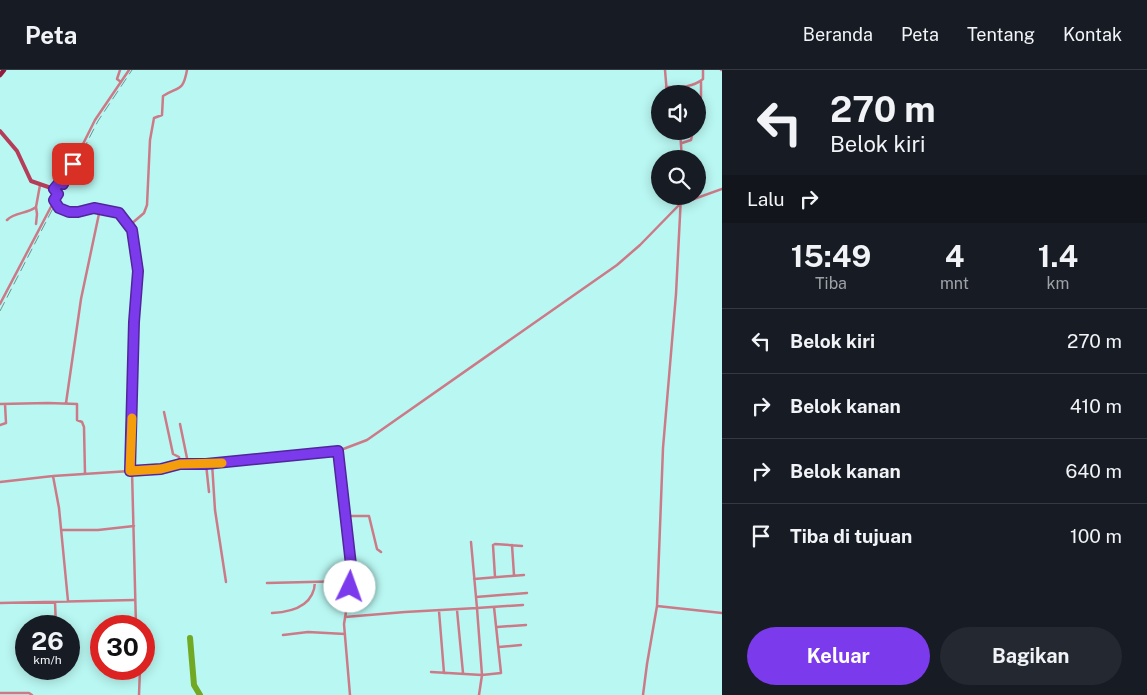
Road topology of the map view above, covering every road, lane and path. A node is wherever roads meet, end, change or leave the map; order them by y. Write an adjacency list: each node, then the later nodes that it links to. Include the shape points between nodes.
1 (120, 70): 7 (street, via 118,79)
2 (129, 70): 7 (street)
3 (187, 70): 27 (street, via 180,88 163,96 162,115 154,118 146,209)
4 (665, 70): 8 (street)
5 (703, 70): 6 (street)
6 (701, 81): 9 (street); 10 (street)
7 (121, 82): 17 (street, via 96,120 63,184)
8 (666, 85)
9 (693, 85)
10 (701, 85)
11 (0, 131): 16 (street, via 17,151 29,178)
12 (682, 140): 14 (street)
13 (691, 140): 14 (street)
14 (682, 143): 15 (street)
15 (682, 150)
16 (40, 185): 17 (street); 23 (street)
17 (55, 188): 20 (street, via 58,194)
18 (722, 189): 19 (street)
19 (706, 195)
20 (54, 200): 24 (street, via 59,208 69,212); 28 (street)
21 (679, 205): 35 (street, via 640,245 600,278 372,436)
22 (680, 205): 67 (street, via 663,448)
23 (36, 208): 25 (street); 26 (street)
24 (100, 209): 27 (street, via 119,213); 29 (street, via 81,299)
25 (7, 220)
26 (36, 224)
27 (130, 225): 40 (street, via 138,271)
28 (0, 304)
29 (66, 403): 31 (street); 41 (street, via 77,404 77,420 83,424)
30 (0, 404): 31 (street)
31 (5, 404): 34 (street, via 6,423)
32 (164, 412): 38 (street, via 173,453 179,457)
33 (180, 424): 36 (street)
34 (0, 425)
35 (338, 451): 37 (street); 45 (street)
36 (188, 463): 38 (street); 39 (street)
37 (212, 463): 39 (street); 57 (street, via 215,510)
38 (180, 464): 40 (street)
39 (206, 464): 44 (street)
40 (131, 471): 41 (street); 46 (street)
41 (85, 474): 42 (street)
42 (54, 476): 43 (street); 47 (street)
43 (0, 482)
44 (208, 492)
45 (346, 516): 51 (street, via 369,516 377,549); 56 (street)
46 (134, 526): 47 (street); 62 (street)
47 (61, 530): 63 (street)
48 (472, 542): 55 (street)
49 (512, 545): 50 (street); 53 (street); 54 (street, via 493,546)
50 (522, 546)
51 (381, 552)
52 (524, 575): 53 (street)
53 (514, 576): 54 (street)
54 (494, 577): 55 (street)
55 (474, 579): 61 (street)
56 (351, 581): 58 (street); 76 (street)
57 (226, 582)
58 (315, 582): 59 (street); 72 (street, via 312,596 304,604 287,612)
59 (267, 583)
60 (527, 593): 61 (street)
61 (476, 597): 69 (street)
62 (134, 600): 63 (street); 75 (street)
63 (68, 601): 64 (street)
64 (55, 602): 65 (street); 74 (street)
65 (0, 603)
66 (523, 605): 68 (street)
67 (657, 606): 73 (street); 93 (street)
68 (494, 607): 69 (street); 78 (street)
69 (476, 608): 70 (street); 86 (street)
70 (457, 610): 71 (street); 85 (street)
71 (439, 611): 76 (street); 84 (street)
72 (272, 613)
73 (722, 613)
74 (56, 615)
75 (135, 615)
76 (345, 617): 79 (street)
77 (526, 625): 78 (street)
78 (497, 627): 82 (street)
79 (345, 634): 80 (street, via 308,632); 91 (street)
80 (283, 635)
81 (521, 645): 82 (street)
82 (499, 647): 86 (street, via 501,673)
83 (431, 672): 84 (street)
84 (444, 673): 85 (street)
85 (463, 674): 86 (street)
86 (482, 675): 92 (street)
87 (140, 680): 90 (street)
88 (0, 693): 89 (street)
89 (32, 695)
90 (139, 695)
91 (350, 695)
92 (479, 695)
93 (643, 695)

